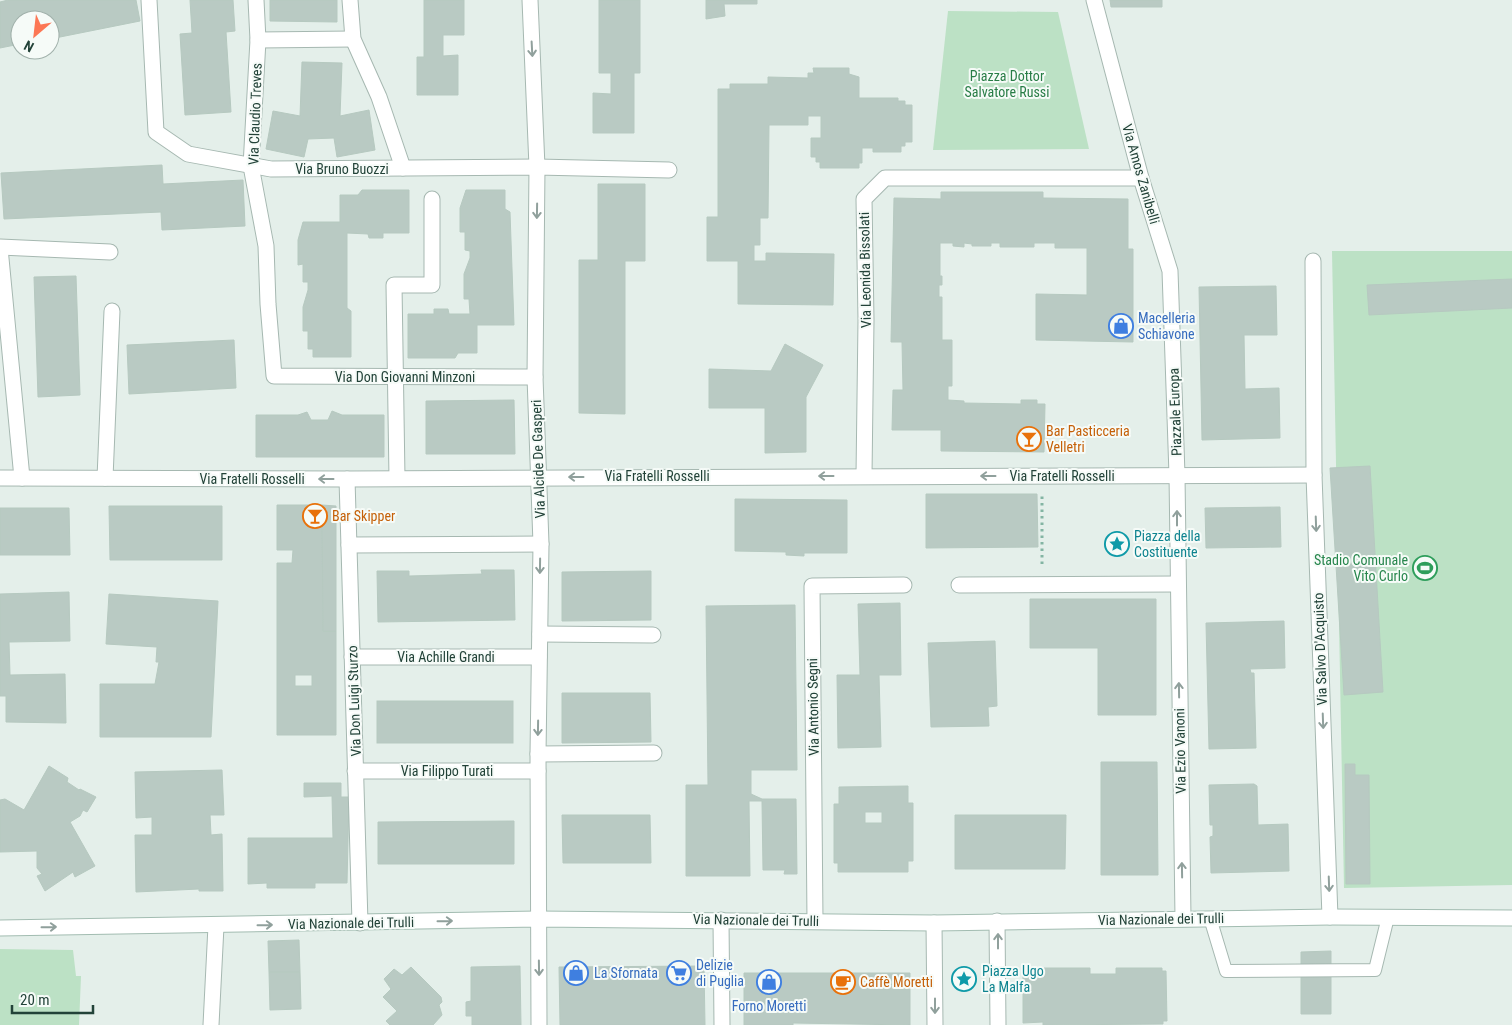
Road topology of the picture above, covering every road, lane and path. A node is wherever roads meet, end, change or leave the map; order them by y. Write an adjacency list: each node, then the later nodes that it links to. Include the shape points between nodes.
1 (149, 0): 8 (street, Via Bruno Buozzi, via 156,132 188,154)
2 (256, 0): 7 (street, Via Claudio Treves)
3 (350, 0): 6 (street)
4 (530, 0): 9 (street, Via Alcide De Gasperi, one-way to 9)
5 (1094, 0): 12 (street, Via Amos Zanibelli)
6 (353, 39): 7 (street); 10 (street, via 379,97)
7 (258, 40): 8 (street, Via Claudio Treves)
8 (251, 166): 10 (street, Via Bruno Buozzi, via 271,169); 19 (street, Via Claudio Treves, via 266,246)
9 (537, 167): 10 (street, Via Bruno Buozzi); 11 (street, Via Bruno Buozzi); 21 (street, Via Alcide De Gasperi, one-way to 21)
10 (403, 168)
11 (669, 170)
12 (1141, 178): 18 (street, Via Amos Zanibelli, via 1170,271); 24 (street, Via Leonida Bissolati, via 885,178 864,199)
13 (432, 199): 20 (street, via 432,286 394,285)
14 (0, 247): 15 (street); 28 (street)
15 (110, 252)
16 (1313, 261): 23 (street, Via Salvo D'Acquisto)
17 (112, 311): 29 (street)
18 (1173, 349): 22 (street, Piazzale Europa)
19 (274, 376): 20 (street, Via Don Giovanni Minzoni)
20 (394, 377): 21 (street, Via Don Giovanni Minzoni); 30 (street)
21 (535, 377): 26 (street, Via Alcide De Gasperi)
22 (1177, 475): 23 (street, Via Fratelli Rosselli); 25 (street, Via Fratelli Rosselli); 34 (street, one-way to 22)
23 (1314, 475): 46 (street, Via Salvo D'Acquisto, one-way to 46)
24 (864, 476): 25 (street, Via Fratelli Rosselli, one-way to 24); 26 (street, Via Fratelli Rosselli, one-way to 26)
25 (1042, 476): 36 (path)
26 (538, 477): 30 (street, Via Fratelli Rosselli); 32 (street, Via Alcide De Gasperi)
27 (0, 478): 28 (street, Via Fratelli Rosselli)
28 (22, 478): 29 (street, Via Fratelli Rosselli)
29 (105, 478): 31 (street, Via Fratelli Rosselli, one-way to 29)
30 (397, 478): 31 (street, Via Fratelli Rosselli)
31 (347, 479): 33 (street, Via Don Luigi Sturzo)
32 (541, 544): 33 (street); 38 (street, Via Alcide De Gasperi, one-way to 38)
33 (349, 545): 40 (street, Via Don Luigi Sturzo)
34 (1177, 584): 36 (street); 48 (street, Via Ezio Vanoni, one-way to 34)
35 (904, 585): 53 (street, Via Antonio Segni, via 812,586)
36 (1042, 585): 37 (street)
37 (959, 586)
38 (540, 634): 39 (street); 41 (street, Via Alcide De Gasperi)
39 (653, 635)
40 (352, 656): 41 (street, Via Achille Grandi); 44 (street, Via Don Luigi Sturzo)
41 (539, 657): 43 (street, Via Alcide De Gasperi, one-way to 43)
42 (654, 753): 43 (street)
43 (538, 754): 45 (street, Via Alcide De Gasperi)
44 (356, 771): 45 (street, Via Filippo Turati); 56 (street, Via Don Luigi Sturzo)
45 (538, 771): 51 (street, Via Alcide De Gasperi)
46 (1330, 917): 47 (street, Via Nazionale dei Trulli); 49 (street, Via Nazionale dei Trulli)
47 (1388, 917): 49 (lane, via 1375,970 1226,971); 50 (street, Via Nazionale dei Trulli)
48 (1183, 918): 49 (street, Via Nazionale dei Trulli); 54 (street, Via Nazionale dei Trulli)
49 (1210, 918)
50 (1512, 918)
51 (538, 919): 52 (street, Via Nazionale dei Trulli); 56 (street, Via Nazionale dei Trulli, one-way to 51); 60 (street, Via Alcide De Gasperi, one-way to 60)
52 (721, 920): 53 (street, Via Nazionale dei Trulli); 61 (street)
53 (815, 921): 55 (street, Via Nazionale dei Trulli)
54 (998, 921): 55 (street, Via Nazionale dei Trulli); 63 (street, one-way to 54)
55 (934, 922): 62 (street, one-way to 62)
56 (360, 923): 57 (street, Via Nazionale dei Trulli, one-way to 56)
57 (216, 926): 58 (street, Via Nazionale dei Trulli, one-way to 57); 59 (street)
58 (0, 928)
59 (211, 1025)
60 (539, 1025)
61 (722, 1025)
62 (935, 1025)
63 (998, 1025)

